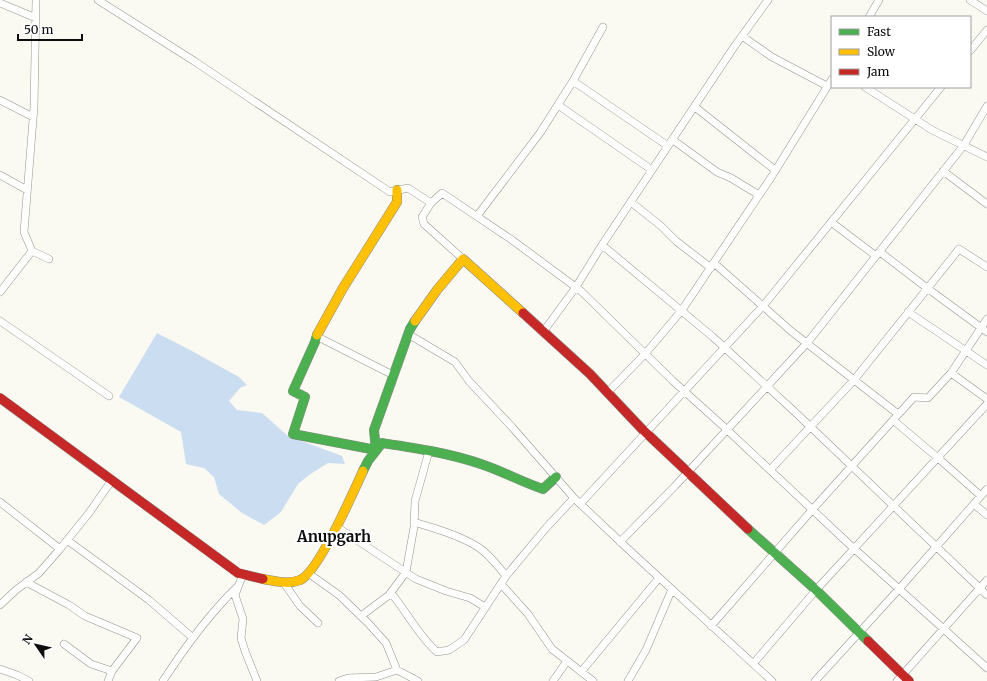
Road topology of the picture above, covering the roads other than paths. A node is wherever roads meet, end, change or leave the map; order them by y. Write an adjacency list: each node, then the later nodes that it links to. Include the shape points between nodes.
1 (36, 0): 9 (street)
2 (98, 0): 33 (street, via 390,192)
3 (768, 0): 12 (street)
4 (879, 0): 8 (street)
5 (970, 0): 7 (street)
6 (0, 3): 9 (street)
7 (987, 11)
8 (870, 16)
9 (36, 18): 23 (street)
10 (603, 27): 15 (street)
11 (987, 30): 13 (street)
12 (742, 36): 16 (street, via 772,57); 22 (street)
13 (971, 50)
14 (831, 80): 16 (street)
15 (573, 81): 20 (street); 25 (street)
16 (827, 86): 29 (street)
17 (867, 88): 24 (street)
18 (940, 88): 24 (street)
19 (0, 100): 23 (street)
20 (558, 105): 28 (street); 38 (street)
21 (987, 106): 26 (street)
22 (695, 107): 25 (street); 29 (street)
23 (33, 117): 32 (street)
24 (915, 119): 26 (street); 39 (street)
25 (671, 143): 28 (street); 34 (street)
26 (964, 145): 27 (street); 30 (street)
27 (987, 158)
28 (652, 170): 35 (street)
29 (775, 170): 34 (street)
30 (943, 170): 37 (street); 42 (street)
31 (0, 175): 32 (street)
32 (27, 190): 41 (street, via 24,232)
33 (397, 190): 36 (street, via 408,188); 58 (street, via 397,202)
34 (759, 196): 45 (street)
35 (631, 202): 40 (street); 45 (street, via 676,241)
36 (431, 203): 38 (street, via 442,193); 44 (street, via 422,217 424,224)
37 (987, 204)
38 (477, 216): 47 (street)
39 (831, 222): 42 (street); 50 (street)
40 (602, 245): 47 (street); 51 (street)
41 (32, 252): 43 (street); 49 (street)
42 (878, 254): 48 (street); 59 (street)
43 (49, 259)
44 (463, 259): 56 (street); 57 (street, via 437,290)
45 (713, 265): 50 (street); 51 (street)
46 (987, 267): 48 (street, via 960,249)
47 (576, 287): 56 (street); 62 (street)
48 (927, 288): 52 (street); 55 (street)
49 (0, 292)
50 (763, 306): 59 (street); 60 (street)
51 (682, 310): 60 (street); 62 (street)
52 (908, 312): 61 (street); 66 (street)
53 (987, 319): 55 (street)
54 (0, 321): 70 (street)
55 (984, 330): 61 (street)
56 (543, 332): 69 (street)
57 (408, 334): 65 (street); 85 (street, via 455,362 469,381)
58 (316, 336): 65 (street); 79 (street, via 293,391 305,397 293,434)
59 (808, 343): 66 (street); 67 (street)
60 (724, 347): 67 (street); 68 (street)
61 (966, 351): 63 (street); 64 (street)
62 (645, 354): 68 (street); 69 (street)
63 (987, 365)
64 (951, 373): 72 (street); 74 (street, via 928,398 914,397)
65 (393, 375): 79 (street, via 374,430)
66 (854, 380): 74 (street); 76 (street)
67 (768, 387): 76 (street); 77 (street)
68 (684, 391): 77 (street); 78 (street)
69 (608, 392): 78 (street)
70 (109, 396)
71 (0, 398): 86 (street)
72 (987, 399)
73 (987, 404): 81 (street)
74 (898, 414): 75 (street)
75 (893, 420): 81 (street); 82 (street)
76 (811, 427): 82 (street); 83 (street)
77 (728, 430): 83 (street); 84 (street)
78 (647, 433): 84 (street); 91 (street)
79 (376, 450): 80 (street, via 382,444); 97 (street, via 368,461)
80 (429, 451): 85 (street, via 472,461 543,490); 96 (street, via 415,501)
81 (938, 458): 88 (street); 93 (street)
82 (852, 466): 93 (street); 94 (street)
83 (770, 470): 94 (street)
84 (688, 471): 99 (street); 103 (street)
85 (556, 477): 89 (street)
86 (112, 480): 98 (street); 106 (street, via 238,573)
87 (987, 490): 88 (street)
88 (981, 496): 92 (street)
89 (574, 498): 91 (street); 107 (street)
90 (0, 502): 101 (street)
91 (580, 504): 99 (street)
92 (974, 504): 95 (street); 100 (street)
93 (894, 506): 100 (street); 102 (street)
94 (812, 510): 102 (street); 103 (street)
95 (987, 515)
96 (414, 522): 104 (street); 107 (street, via 452,534 479,547)
97 (336, 527): 104 (street); 105 (street)
98 (67, 540): 101 (street); 127 (street, via 149,600)
99 (620, 542): 108 (street)
100 (936, 546): 114 (street); 116 (street)
101 (60, 549): 110 (street, via 39,573)
102 (854, 549): 116 (street); 117 (street)
103 (774, 553): 117 (street); 124 (street)
104 (406, 572): 118 (street); 121 (street, via 416,579 470,598)
105 (308, 573): 111 (street, via 301,580); 122 (street, via 339,595)
106 (243, 574): 111 (street); 113 (street)
107 (506, 576): 112 (street)
108 (659, 578): 115 (street); 135 (street)
109 (987, 580): 114 (street)
110 (26, 582): 120 (street); 134 (street, via 85,616 137,638)
111 (284, 583): 123 (street, via 300,606)
112 (501, 584): 121 (street); 129 (street, via 528,614 552,649)
113 (238, 586): 127 (street); 140 (street, via 235,595 243,619 241,638)
114 (980, 588): 119 (street); 125 (street)
115 (672, 589): 124 (street); 145 (street, via 646,650)
116 (899, 589): 125 (street); 126 (street)
117 (816, 590): 126 (street); 130 (street)
118 (391, 593): 121 (street, via 426,642 437,652 449,650 464,640); 122 (street)
119 (987, 595)
120 (0, 605)
121 (486, 607)
122 (361, 616): 133 (street, via 386,643)
123 (318, 623)
124 (711, 626): 130 (street)
125 (943, 629): 131 (street); 136 (street)
126 (859, 632): 136 (street); 147 (street)
127 (194, 638): 139 (street)
128 (64, 644): 134 (street, via 91,664)
129 (567, 661): 135 (street); 143 (street)
130 (753, 664): 146 (street)
131 (987, 668)
132 (0, 669): 137 (street)
133 (397, 670): 141 (street, via 376,677 348,678); 142 (street)
134 (112, 671): 138 (street)
135 (580, 672): 144 (street)
136 (903, 679)
137 (29, 681)
138 (108, 681)
139 (163, 681)
140 (257, 681)
141 (339, 681)
142 (418, 681)
143 (553, 681)
144 (593, 681)
145 (628, 681)
146 (772, 681)
147 (815, 681)

